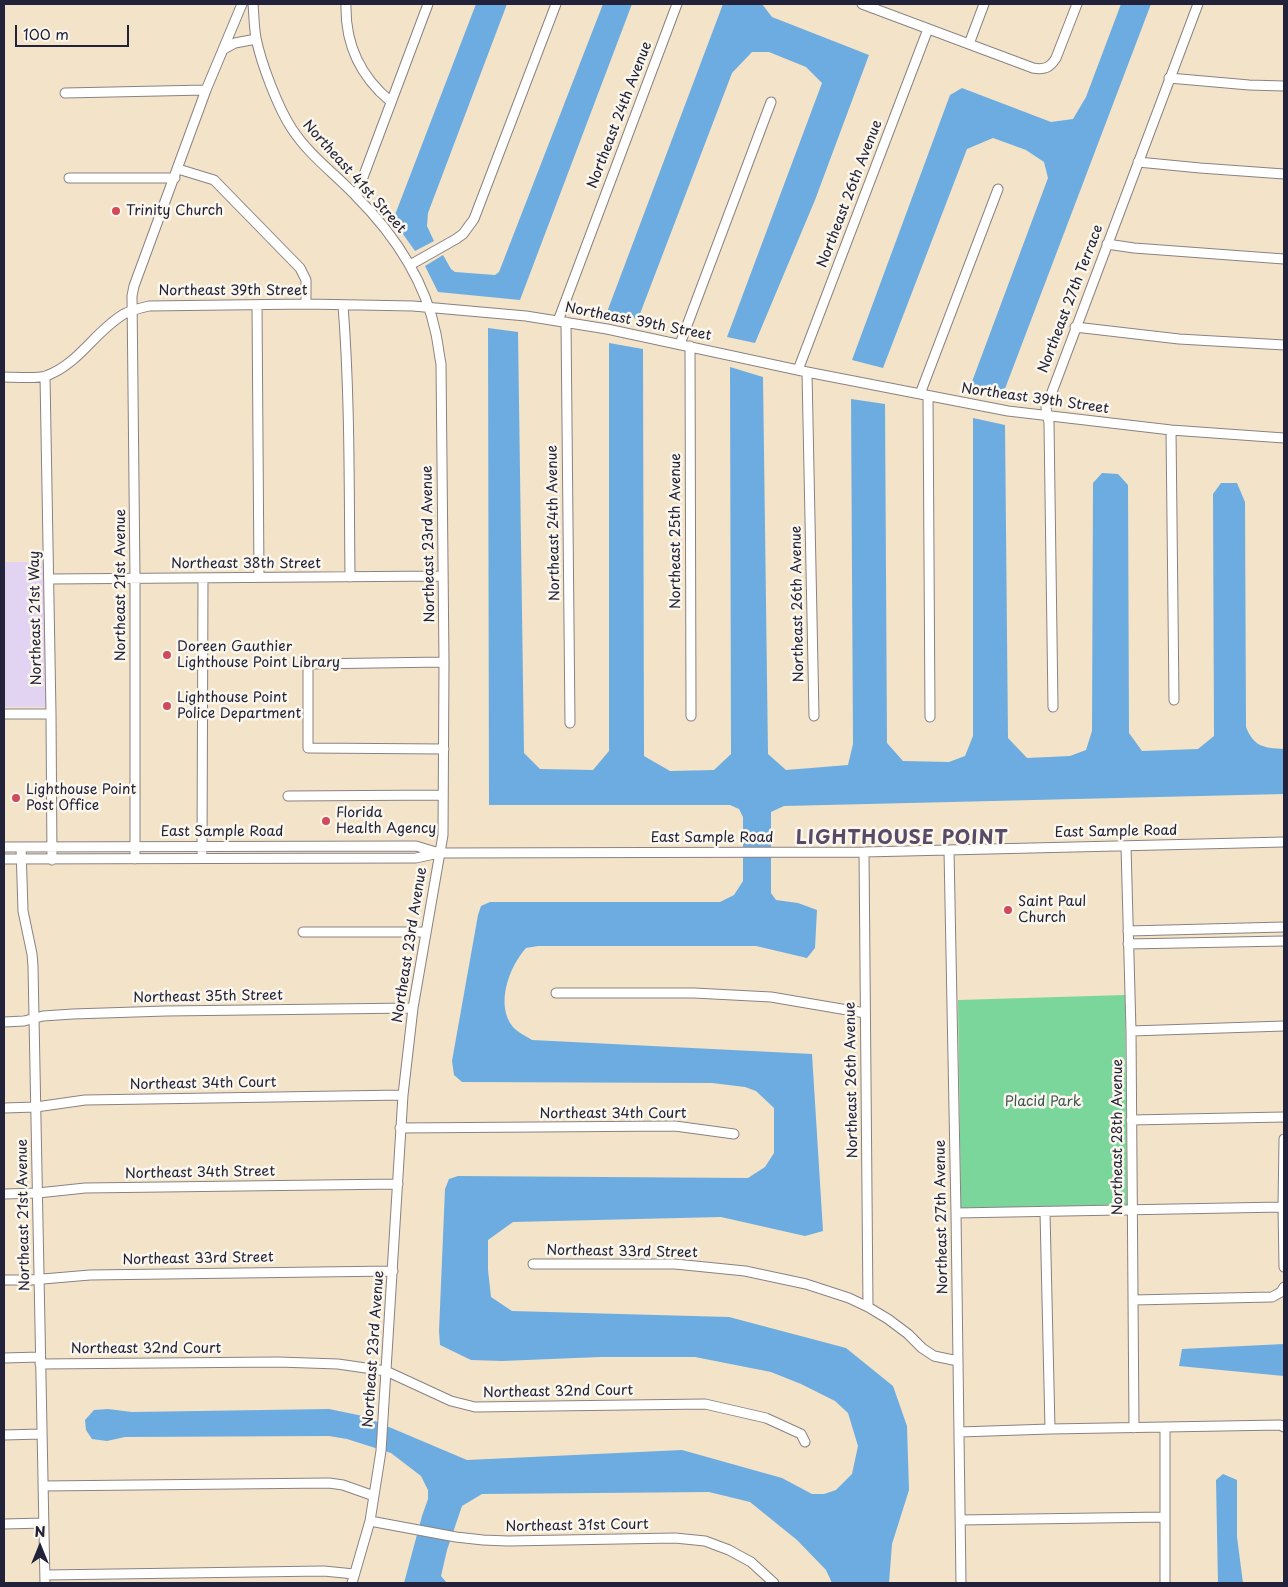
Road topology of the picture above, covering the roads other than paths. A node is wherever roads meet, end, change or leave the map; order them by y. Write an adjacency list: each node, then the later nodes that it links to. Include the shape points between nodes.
1 (242, 4): 16 (street, Northeast 21st Avenue)
2 (253, 4): 14 (street, Northeast 41st Street)
3 (346, 4): 21 (street, via 348,31 360,66 368,80)
4 (428, 4): 21 (street)
5 (556, 4): 31 (street, via 474,219 463,234)
6 (677, 4): 37 (street, Northeast 24th Avenue)
7 (862, 4): 12 (street)
8 (890, 4): 12 (street)
9 (984, 4): 15 (street)
10 (1077, 4): 15 (street, via 1056,58 1046,68 1033,68)
11 (1198, 4): 17 (street, Northeast 27th Terrace)
12 (887, 13): 13 (street)
13 (928, 29): 15 (street); 42 (street, Northeast 26th Avenue)
14 (256, 39): 16 (street); 28 (street, Northeast 41st Street, via 269,79 291,128 306,149)
15 (969, 44)
16 (224, 49): 19 (street, Northeast 21st Avenue)
17 (1169, 78): 18 (street); 23 (street, Northeast 27th Terrace)
18 (1284, 86)
19 (206, 90): 20 (street); 24 (street, Northeast 21st Avenue)
20 (65, 93)
21 (390, 102): 28 (street)
22 (771, 102): 39 (street)
23 (1138, 162): 25 (street); 29 (street, Northeast 27th Terrace)
24 (176, 173): 26 (street); 32 (street, via 214,180 300,268 306,280); 36 (street, Northeast 21st Avenue, via 134,286)
25 (1284, 174)
26 (69, 178)
27 (998, 189): 45 (street)
28 (356, 196): 31 (street, Northeast 41st Street, via 386,230)
29 (1107, 244): 30 (street); 38 (street, Northeast 27th Terrace)
30 (1284, 259)
31 (410, 265): 35 (street, Northeast 41st Street)
32 (306, 304): 33 (street, Northeast 39th Street); 34 (street, Northeast 39th Street)
33 (257, 305): 36 (street, Northeast 39th Street, via 168,304); 50 (street)
34 (343, 305): 35 (street, Northeast 39th Street); 51 (street, via 348,365)
35 (428, 308): 37 (street, Northeast 39th Street); 49 (street, Northeast 23rd Avenue, via 441,364)
36 (132, 310): 43 (street, Northeast 39th Street, via 113,322 72,361); 52 (street, Northeast 21st Avenue)
37 (562, 322): 39 (street, Northeast 39th Street); 63 (street, Northeast 24th Avenue)
38 (1075, 327): 40 (street, via 1180,339); 46 (street, Northeast 27th Terrace, via 1046,408)
39 (680, 344): 41 (street, Northeast 39th Street)
40 (1284, 345)
41 (690, 346): 42 (street, Northeast 39th Street); 60 (street, Northeast 25th Avenue)
42 (803, 371): 45 (street, Northeast 39th Street); 61 (street, Northeast 26th Avenue)
43 (45, 376): 44 (street, Northeast 39th Street); 54 (street, Northeast 21st Way)
44 (4, 377)
45 (924, 395): 46 (street, Northeast 39th Street); 62 (street)
46 (1047, 416): 47 (street, Northeast 39th Street); 57 (street, Northeast 27th Terrace, via 1050,423)
47 (1171, 430): 48 (street, Northeast 39th Street); 56 (street)
48 (1284, 438)
49 (443, 576): 51 (street, Northeast 38th Street); 55 (street, Northeast 23rd Avenue)
50 (259, 577): 51 (street, Northeast 38th Street); 53 (street, Northeast 38th Street)
51 (350, 577)
52 (135, 578): 53 (street, Northeast 38th Street); 54 (street, Northeast 38th Street); 68 (street, Northeast 21st Avenue)
53 (203, 578): 74 (street)
54 (49, 579): 59 (street, Northeast 21st Way)
55 (444, 662): 64 (street, Northeast 23rd Avenue); 64 (street, via 308,664 308,748)
56 (1174, 700)
57 (1053, 707)
58 (4, 714): 59 (street)
59 (51, 714): 73 (street, Northeast 21st Way)
60 (691, 716)
61 (814, 716)
62 (930, 716)
63 (570, 723)
64 (444, 749): 65 (street, Northeast 23rd Avenue)
65 (443, 795): 66 (street); 77 (street, Northeast 23rd Avenue, via 443,836)
66 (288, 796)
67 (1284, 842): 70 (street, East Sample Road)
68 (135, 846): 73 (street, East Sample Road); 74 (street, East Sample Road); 79 (street, Northeast 21st Avenue)
69 (360, 846): 74 (street, East Sample Road); 77 (street, East Sample Road, via 416,846); 81 (street)
70 (1126, 846): 75 (street, East Sample Road); 85 (street, Northeast 28th Avenue)
71 (4, 847): 72 (street, East Sample Road)
72 (20, 847): 73 (street, East Sample Road); 82 (street, Northeast 21st Avenue)
73 (51, 847): 83 (street, Northeast 21st Way)
74 (203, 847): 80 (street)
75 (949, 850): 76 (street, East Sample Road); 111 (street, Northeast 27th Avenue)
76 (864, 852): 77 (street, East Sample Road); 92 (street, Northeast 26th Avenue)
77 (439, 853): 81 (street, East Sample Road, via 416,858); 87 (street, Northeast 23rd Avenue)
78 (4, 859): 82 (street, East Sample Road)
79 (135, 859): 80 (street, East Sample Road); 83 (street, East Sample Road)
80 (200, 859): 81 (street, East Sample Road)
81 (361, 859)
82 (21, 860): 83 (street, East Sample Road); 93 (street, Northeast 21st Avenue, via 23,910 32,954)
83 (52, 860)
84 (1284, 927): 85 (street)
85 (1128, 931): 89 (street, Northeast 28th Avenue)
86 (303, 932): 87 (street)
87 (426, 932): 91 (street, Northeast 23rd Avenue)
88 (1284, 941): 89 (street)
89 (1128, 944): 96 (street, Northeast 28th Avenue)
90 (556, 994): 92 (street, via 694,993 771,997)
91 (413, 1008): 93 (street, Northeast 35th Street, via 166,1011 43,1016); 97 (street, Northeast 23rd Avenue)
92 (865, 1013): 119 (street, Northeast 26th Avenue)
93 (34, 1020): 94 (street, Northeast 35th Street); 98 (street, Northeast 21st Avenue)
94 (4, 1022)
95 (1284, 1026): 96 (street)
96 (1131, 1031): 101 (street, Northeast 28th Avenue)
97 (403, 1095): 98 (street, Northeast 34th Court, via 86,1100); 102 (street, Northeast 23rd Avenue)
98 (36, 1107): 99 (street, Northeast 34th Court); 106 (street, Northeast 21st Avenue)
99 (4, 1108)
100 (1284, 1117): 101 (street)
101 (1131, 1120): 109 (street, Northeast 28th Avenue)
102 (400, 1128): 103 (street, Northeast 34th Court, via 675,1126); 105 (street, Northeast 23rd Avenue)
103 (734, 1134)
104 (1284, 1139): 108 (street)
105 (398, 1184): 106 (street, Northeast 34th Street, via 85,1188); 114 (street, Northeast 23rd Avenue)
106 (38, 1193): 107 (street, Northeast 34th Street); 115 (street, Northeast 21st Avenue)
107 (4, 1194)
108 (1283, 1207): 109 (street); 113 (street)
109 (1132, 1210): 110 (street); 118 (street, Northeast 28th Avenue)
110 (1045, 1212): 111 (street); 126 (street)
111 (956, 1214): 121 (street, Northeast 27th Avenue)
112 (533, 1264): 119 (street, Northeast 33rd Street, via 675,1264 745,1271 806,1284)
113 (1284, 1267)
114 (393, 1271): 115 (street, Northeast 33rd Street, via 90,1275); 123 (street, Northeast 23rd Avenue)
115 (40, 1279): 116 (street, Northeast 33rd Street); 122 (street, Northeast 21st Avenue)
116 (4, 1280)
117 (1282, 1290): 118 (street, via 1272,1297)
118 (1133, 1300): 127 (street, Northeast 28th Avenue)
119 (868, 1307): 121 (street, Northeast 33rd Street, via 934,1356)
120 (4, 1358): 122 (street, Northeast 32nd Court)
121 (958, 1360): 128 (street, Northeast 27th Avenue)
122 (40, 1361): 123 (street, Northeast 32nd Court, via 318,1362); 129 (street, Northeast 21st Avenue)
123 (386, 1371): 131 (street, Northeast 32nd Court, via 451,1401 475,1407 705,1404 766,1418 801,1434); 133 (street, Northeast 23rd Avenue, via 381,1451)
124 (1164, 1427): 125 (street); 127 (street); 134 (street)
125 (1284, 1427)
126 (1050, 1428): 127 (street); 128 (street)
127 (1134, 1428)
128 (959, 1432): 136 (street, Northeast 27th Avenue)
129 (42, 1434): 130 (street); 132 (street, Northeast 21st Avenue)
130 (4, 1435)
131 (805, 1442)
132 (43, 1486): 133 (street, via 329,1483); 137 (street, Northeast 21st Avenue)
133 (374, 1496): 135 (street, Northeast 23rd Avenue)
134 (1164, 1517): 136 (street); 143 (street)
135 (370, 1520): 140 (street, Northeast 23rd Avenue); 141 (street, Northeast 31st Court, via 456,1537 508,1542 675,1538 705,1541 751,1562)
136 (960, 1520): 142 (street, Northeast 27th Avenue)
137 (44, 1523): 138 (street); 139 (street, Northeast 21st Avenue)
138 (4, 1524)
139 (45, 1579): 140 (street, via 324,1571)
140 (353, 1579)
141 (774, 1583)
142 (961, 1583)
143 (1165, 1583)

